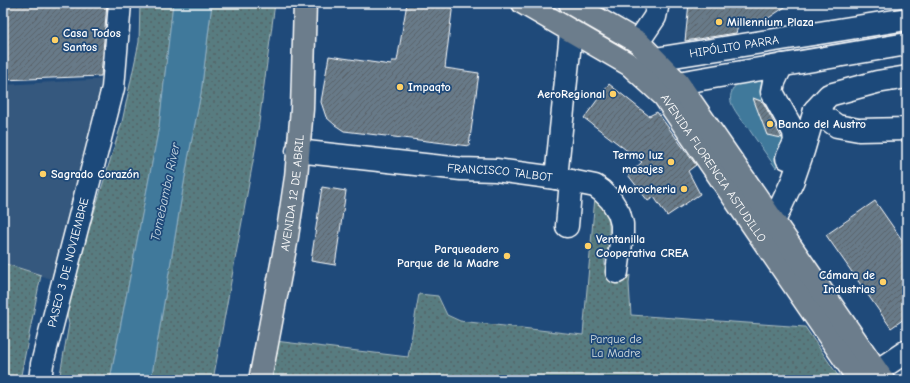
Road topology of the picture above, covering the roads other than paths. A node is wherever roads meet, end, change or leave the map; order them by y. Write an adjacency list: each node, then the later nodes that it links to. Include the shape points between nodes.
1 (120, 3): 23 (street, PASEO 3 DE NOVIEMBRE, via 113,88)
2 (305, 3): 16 (main road, AVENIDA 12 DE ABRIL, via 302,109)
3 (523, 3): 7 (main road, AVENIDA FLORENCIA ASTUDILLO)
4 (570, 3): 8 (main road, AVENIDA FLORENCIA ASTUDILLO)
5 (658, 3): 8 (street, via 655,17)
6 (907, 19): 10 (street, HIPÓLITO PARRA)
7 (571, 32): 17 (street, FRANCISCO TALBOT); 22 (main road, AVENIDA FLORENCIA ASTUDILLO, via 630,65 664,96)
8 (638, 42): 10 (main road, AVENIDA FLORENCIA ASTUDILLO)
9 (907, 44): 11 (street)
10 (655, 59): 13 (main road, AVENIDA FLORENCIA ASTUDILLO)
11 (782, 66): 13 (street); 18 (street, via 772,92 794,132 795,142)
12 (907, 77): 14 (street, via 829,95)
13 (678, 83): 18 (main road, AVENIDA FLORENCIA ASTUDILLO)
14 (815, 110): 15 (street, via 838,126 858,130); 18 (street, via 804,151 792,180)
15 (907, 129)
16 (297, 150): 17 (street, FRANCISCO TALBOT); 24 (main road, AVENIDA 12 DE ABRIL, via 296,177 286,243)
17 (563, 179): 19 (street); 20 (street, via 594,186 615,205 622,224)
18 (770, 214): 22 (main road, AVENIDA FLORENCIA ASTUDILLO)
19 (567, 226)
20 (617, 272)
21 (907, 351): 22 (street)
22 (873, 377)
23 (40, 380)
24 (260, 380)

